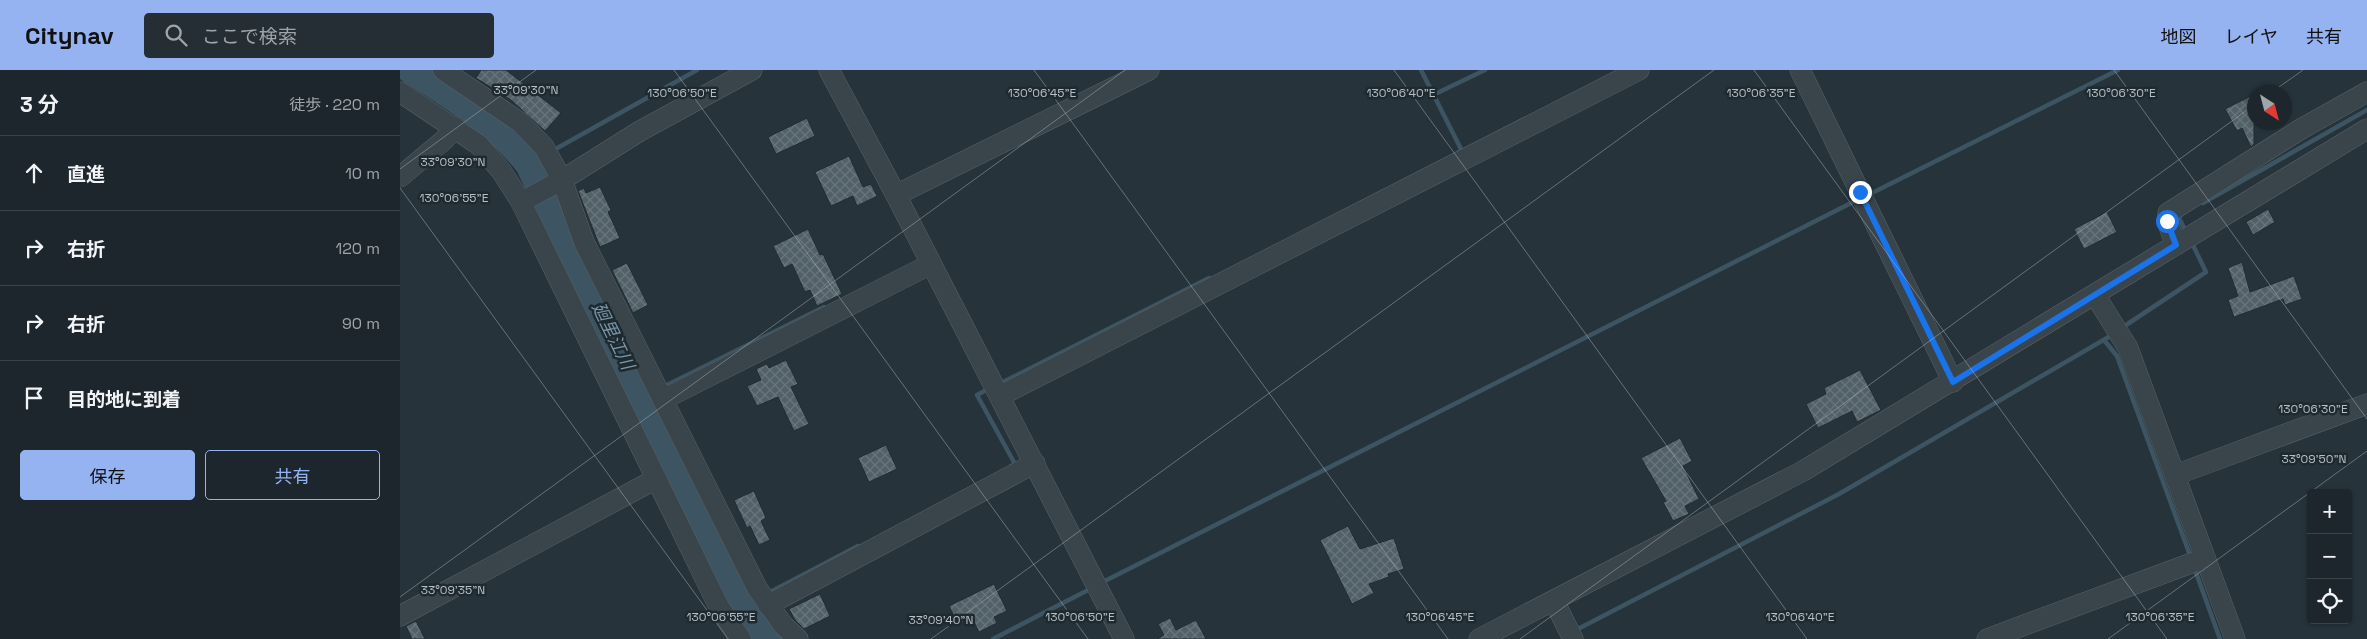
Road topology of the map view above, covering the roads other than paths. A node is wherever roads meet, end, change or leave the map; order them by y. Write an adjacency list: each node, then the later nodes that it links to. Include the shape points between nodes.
1 (443, 70): 12 (street, via 521,123 547,152)
2 (752, 70): 12 (street, via 640,131)
3 (829, 70): 13 (street)
4 (1148, 70): 13 (street)
5 (1639, 70): 19 (street)
6 (1800, 70): 18 (street)
7 (400, 92): 9 (street)
8 (2367, 92): 15 (street, via 2301,129 2168,213 2167,221)
9 (455, 127): 11 (street); 14 (street, via 479,145)
10 (2367, 129): 15 (street)
11 (400, 177)
12 (559, 182): 14 (street); 20 (street, via 584,242)
13 (896, 195): 16 (street)
14 (525, 199): 24 (street)
15 (2184, 240): 17 (street)
16 (931, 264): 19 (street); 20 (street)
17 (2095, 295): 18 (street); 23 (street, via 2128,348)
18 (1953, 382): 26 (street, via 1803,471)
19 (996, 389): 22 (street)
20 (661, 392): 27 (street)
21 (2367, 404): 23 (street)
22 (1035, 464): 27 (street); 32 (street)
23 (2175, 475): 25 (street)
24 (656, 479): 28 (street); 30 (street, via 719,607)
25 (2197, 561): 34 (street); 35 (street)
26 (1554, 601): 29 (street); 33 (street)
27 (768, 605): 31 (street)
28 (400, 616)
29 (1569, 632)
30 (741, 639)
31 (798, 639)
32 (1124, 639)
33 (1479, 639)
34 (1987, 639)
35 (2235, 639)

